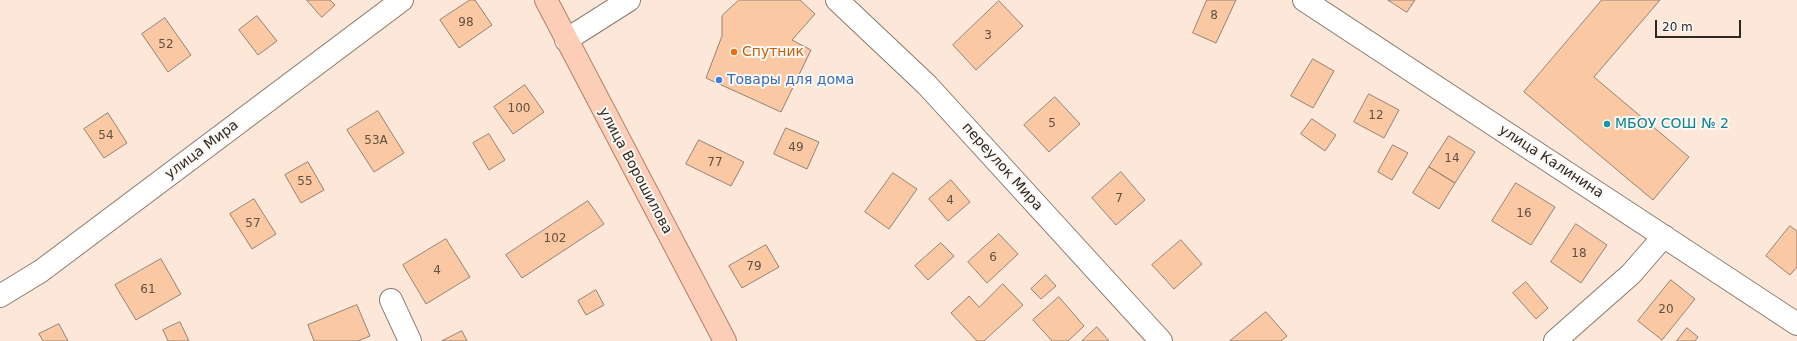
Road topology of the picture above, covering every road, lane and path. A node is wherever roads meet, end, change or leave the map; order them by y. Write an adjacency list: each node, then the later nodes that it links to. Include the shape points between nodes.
1 (402, 0): 8 (street, улица Мира, via 41,271)
2 (546, 0): 6 (main road, улица Ворошилова)
3 (629, 0): 6 (street)
4 (837, 0): 13 (street, переулок Мира, via 927,85)
5 (1304, 0): 7 (street, улица Калинина)
6 (566, 40): 12 (main road, улица Ворошилова)
7 (1664, 236): 10 (street, улица Калинина); 14 (street, via 1631,274)
8 (0, 296)
9 (392, 300): 11 (street)
10 (1797, 324)
11 (410, 341)
12 (724, 341)
13 (1161, 341)
14 (1555, 341)

